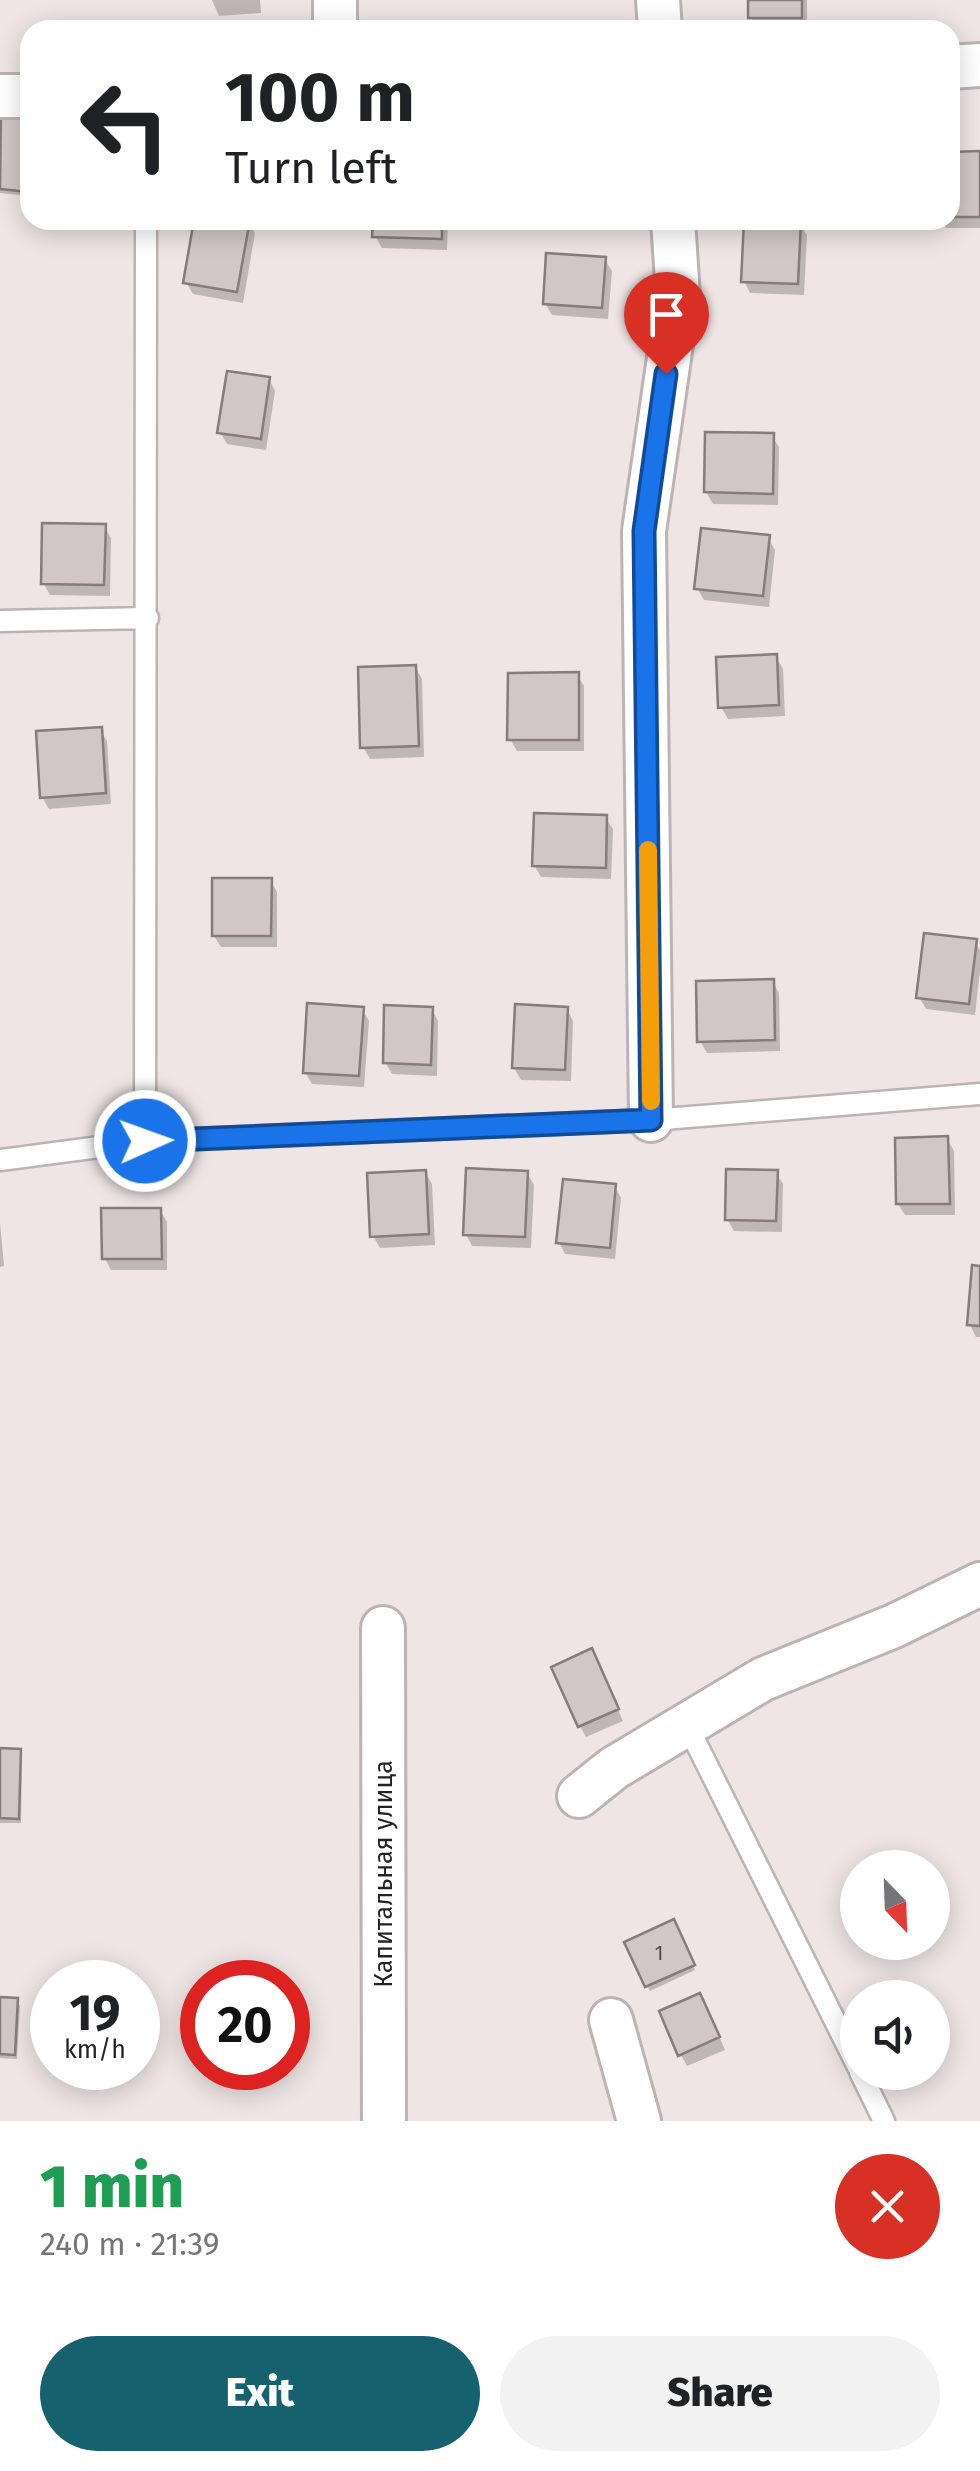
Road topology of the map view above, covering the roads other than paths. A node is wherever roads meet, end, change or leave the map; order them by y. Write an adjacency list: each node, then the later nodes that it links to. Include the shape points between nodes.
1 (146, 230): 3 (lane)
2 (673, 230): 6 (street, via 678,296 644,531)
3 (148, 618): 4 (lane); 7 (lane)
4 (0, 621)
5 (980, 1094): 6 (lane)
6 (651, 1120): 7 (lane)
7 (145, 1141): 8 (lane)
8 (0, 1160)
9 (980, 1584): 11 (street, via 762,1679)
10 (383, 1628): 16 (street, Капитальная улица)
11 (687, 1725): 12 (street); 14 (lane)
12 (579, 1796)
13 (611, 2020): 17 (street)
14 (840, 2032)
15 (869, 2090): 18 (lane)
16 (384, 2121)
17 (639, 2121)
18 (884, 2121)

